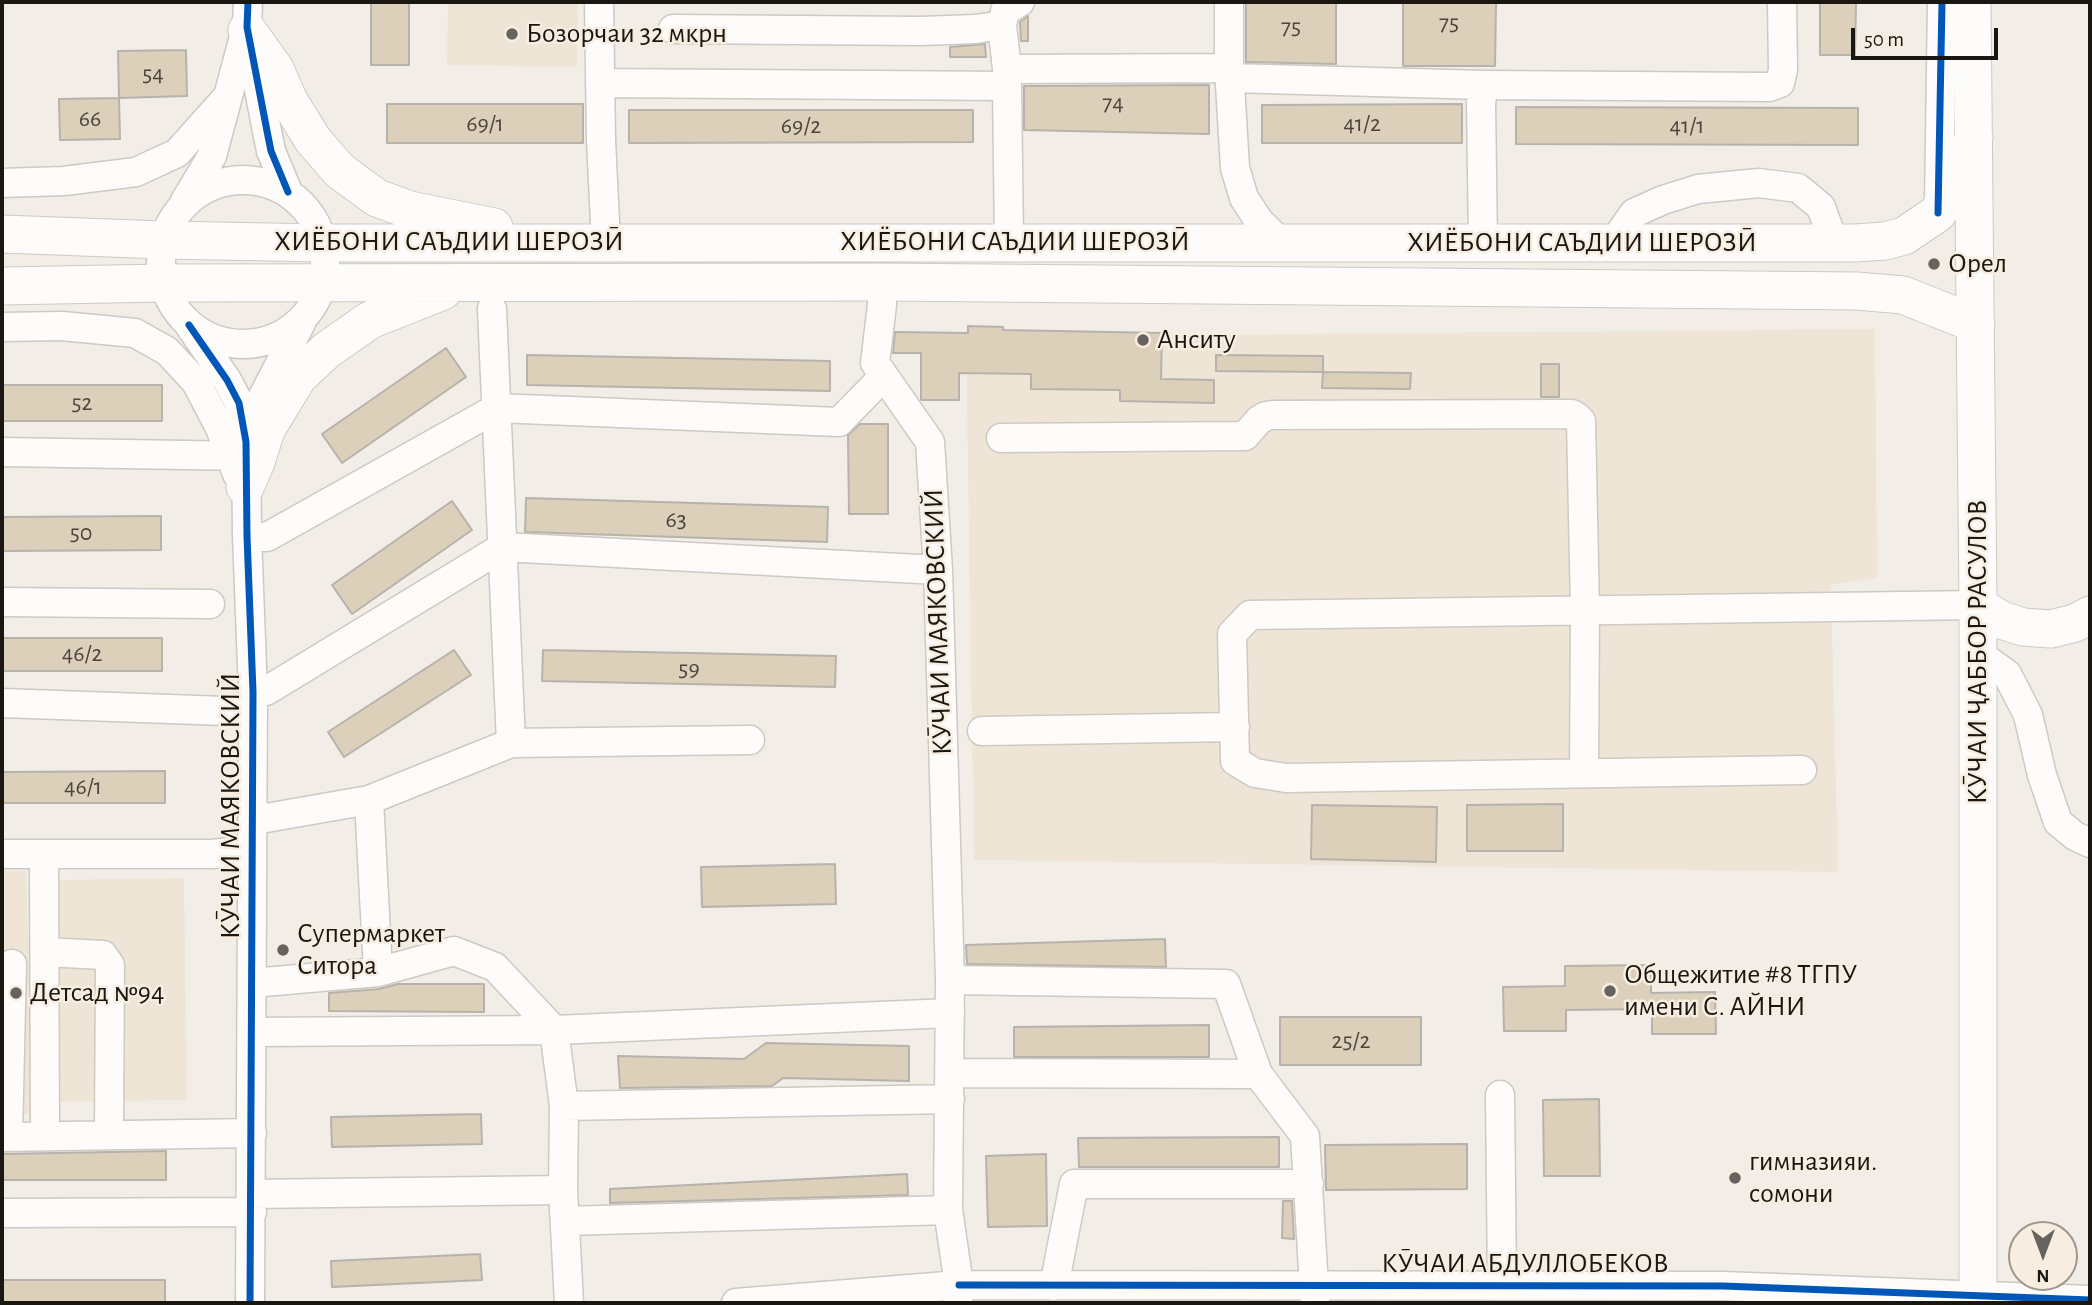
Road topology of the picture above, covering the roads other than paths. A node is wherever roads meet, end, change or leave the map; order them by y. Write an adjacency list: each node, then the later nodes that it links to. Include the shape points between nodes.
1 (600, 2): 12 (street)
2 (1020, 2): 8 (street, via 1005,11)
3 (1229, 2): 10 (street)
4 (1782, 2): 13 (street, via 1783,70 1780,83 1769,87)
5 (1942, 2): 18 (street)
6 (1972, 2): 15 (main road, КӮЧАИ ҶАББОР РАСУЛОВ)
7 (247, 20): 14 (street); 17 (street, КӮЧАИ МАЯКОВСКИЙ, via 271,151); 21 (main road, via 313,141 340,171 377,198 410,210 485,224)
8 (1002, 25): 9 (street, via 921,31); 11 (street)
9 (673, 29)
10 (1229, 73): 11 (street); 13 (street); 24 (street, via 1235,167 1244,198)
11 (1007, 77): 12 (street); 23 (street)
12 (600, 83): 22 (street)
13 (1484, 85): 26 (street)
14 (228, 96): 16 (street, via 177,152 136,172); 19 (street, via 212,156)
15 (1974, 138): 18 (main road); 37 (main road, КӮЧАИ ҶАББОР РАСУЛОВ)
16 (2, 183)
17 (288, 192): 19 (street, КӮЧАИ МАЯКОВСКИЙ, via 243,179 219,183 197,193); 25 (street, КӮЧАИ МАЯКОВСКИЙ, via 317,223)
18 (1938, 213): 28 (main road, ХИЁБОНИ САЪДИИ ШЕРОЗӢ, via 1904,236)
19 (171, 225): 20 (main road, ХИЁБОНИ САЪДИИ ШЕРОЗӢ); 25 (main road, ХИЁБОНИ САЪДИИ ШЕРОЗӢ); 30 (street, КӮЧАИ МАЯКОВСКИЙ, via 160,261)
20 (2, 234)
21 (541, 242): 22 (main road, ХИЁБОНИ САЪДИИ ШЕРОЗӢ); 25 (main road, ХИЁБОНИ САЪДИИ ШЕРОЗӢ)
22 (606, 242): 23 (main road, ХИЁБОНИ САЪДИИ ШЕРОЗӢ)
23 (1009, 242): 24 (main road, ХИЁБОНИ САЪДИИ ШЕРОЗӢ)
24 (1280, 242): 26 (main road, ХИЁБОНИ САЪДИИ ШЕРОЗӢ)
25 (324, 243): 31 (street, КӮЧАИ МАЯКОВСКИЙ)
26 (1483, 243): 27 (main road, ХИЁБОНИ САЪДИИ ШЕРОЗӢ)
27 (1614, 243): 28 (main road, ХИЁБОНИ САЪДИИ ШЕРОЗӢ); 28 (street, via 1634,213 1663,200 1698,189 1759,183 1798,188 1821,207)
28 (1845, 243): 34 (main road)
29 (882, 282): 32 (main road, ХИЁБОНИ САЪДИИ ШЕРОЗӢ); 34 (main road, ХИЁБОНИ САЪДИИ ШЕРОЗӢ); 40 (street, КӮЧАИ МАЯКОВСКИЙ, via 875,363)
30 (163, 283): 31 (main road, ХИЁБОНИ САЪДИИ ШЕРОЗӢ); 33 (main road, ХИЁБОНИ САЪДИИ ШЕРОЗӢ); 38 (street, КӮЧАИ МАЯКОВСКИЙ, via 173,306)
31 (324, 284): 32 (main road, ХИЁБОНИ САЪДИИ ШЕРОЗӢ); 36 (street, КӮЧАИ МАЯКОВСКИЙ)
32 (461, 284): 44 (main road, via 370,320 327,350 298,377 266,430 256,462)
33 (2, 286)
34 (1857, 291): 37 (main road, ХИЁБОНИ САЪДИИ ШЕРОЗӢ, via 1903,295)
35 (492, 309): 41 (street)
36 (302, 320): 38 (street, КӮЧАИ МАЯКОВСКИЙ, via 282,335 259,343 234,344 210,338); 44 (street, КӮЧАИ МАЯКОВСКИЙ, via 258,406)
37 (1976, 324): 50 (main road, КӮЧАИ ҶАББОР РАСУЛОВ)
38 (189, 325): 44 (street, КӮЧАИ МАЯКОВСКИЙ, via 239,403)
39 (2, 327): 44 (street, via 135,332 167,351 196,382)
40 (884, 376): 41 (street, via 839,422); 47 (street, КӮЧАИ МАЯКОВСКИЙ, via 930,442)
41 (497, 408): 45 (street, via 267,537); 46 (street)
42 (1000, 438): 51 (street, via 1245,436 1259,420 1272,415 1572,414 1581,421)
43 (2, 452): 44 (street)
44 (242, 461): 45 (street, КӮЧАИ МАЯКОВСКИЙ)
45 (247, 536): 55 (street, КӮЧАИ МАЯКОВСКИЙ)
46 (503, 547): 47 (street); 55 (street); 59 (street)
47 (938, 570): 71 (street, КӮЧАИ МАЯКОВСКИЙ)
48 (2, 602): 49 (street)
49 (210, 604)
50 (1978, 605): 51 (street); 52 (main road, via 2001,621 2023,627 2051,629); 53 (main road, КӮЧАИ ҶАББОР РАСУЛОВ)
51 (1585, 610): 56 (street, via 1250,615 1232,634); 61 (street)
52 (2090, 615)
53 (1978, 653): 64 (street, via 2007,674 2028,715 2058,822); 96 (main road, КӮЧАИ ҶАББОР РАСУЛОВ)
54 (2, 702): 55 (street)
55 (253, 702): 63 (street, КӮЧАИ МАЯКОВСКИЙ)
56 (1235, 727): 57 (street); 61 (street, via 1235,761 1255,773 1286,778)
57 (982, 731)
58 (750, 740): 59 (street)
59 (511, 743): 62 (street)
60 (1802, 770): 61 (street)
61 (1584, 773)
62 (369, 800): 63 (street); 70 (street)
63 (253, 818): 65 (street, КӮЧАИ МАЯКОВСКИЙ)
64 (2090, 843)
65 (252, 850): 67 (street); 72 (street, КӮЧАИ МАЯКОВСКИЙ)
66 (2, 854): 67 (street)
67 (44, 854): 68 (street)
68 (45, 952): 81 (street, via 103,955 110,965); 82 (street)
69 (12, 964): 83 (street)
70 (378, 972): 72 (street); 74 (street, via 454,951 495,967)
71 (950, 981): 73 (street, КӮЧАИ МАЯКОВСКИЙ); 76 (street, via 1226,984)
72 (252, 983): 75 (street, КӮЧАИ МАЯКОВСКИЙ)
73 (950, 1013): 74 (street); 77 (street, КӮЧАИ МАЯКОВСКИЙ)
74 (554, 1030): 75 (street); 79 (street)
75 (252, 1032): 80 (street, КӮЧАИ МАЯКОВСКИЙ)
76 (1258, 1074): 77 (street); 84 (street, via 1305,1136)
77 (950, 1086): 79 (street); 87 (street, КӮЧАИ МАЯКОВСКИЙ)
78 (1500, 1095): 90 (street)
79 (564, 1106): 85 (street)
80 (252, 1133): 81 (street); 86 (street, КӮЧАИ МАЯКОВСКИЙ)
81 (109, 1134): 82 (street)
82 (45, 1136): 83 (street)
83 (5, 1137)
84 (1309, 1184): 91 (street, via 1074,1184); 93 (street)
85 (563, 1189): 86 (street); 89 (street)
86 (252, 1203): 88 (street); 98 (street, КӮЧАИ МАЯКОВСКИЙ)
87 (947, 1210): 89 (street); 92 (street, КӮЧАИ МАЯКОВСКИЙ)
88 (2, 1213)
89 (565, 1222): 99 (street)
90 (1502, 1284): 94 (street, КӮЧАИ АБДУЛЛОБЕКОВ); 95 (street, КӮЧАИ АБДУЛЛОБЕКОВ)
91 (1054, 1286): 92 (street, КӮЧАИ АБДУЛЛОБЕКОВ); 93 (street, КӮЧАИ АБДУЛЛОБЕКОВ)
92 (958, 1294): 100 (street, КӮЧАИ АБДУЛЛОБЕКОВ)
93 (1315, 1294): 94 (street, КӮЧАИ АБДУЛЛОБЕКОВ)
94 (1474, 1294)
95 (1723, 1295): 96 (street, КӮЧАИ АБДУЛЛОБЕКОВ)
96 (1978, 1299): 97 (street, КӮЧАИ АБДУЛЛОБЕКОВ)
97 (2090, 1300)
98 (250, 1303)
99 (569, 1303)
100 (736, 1303)

